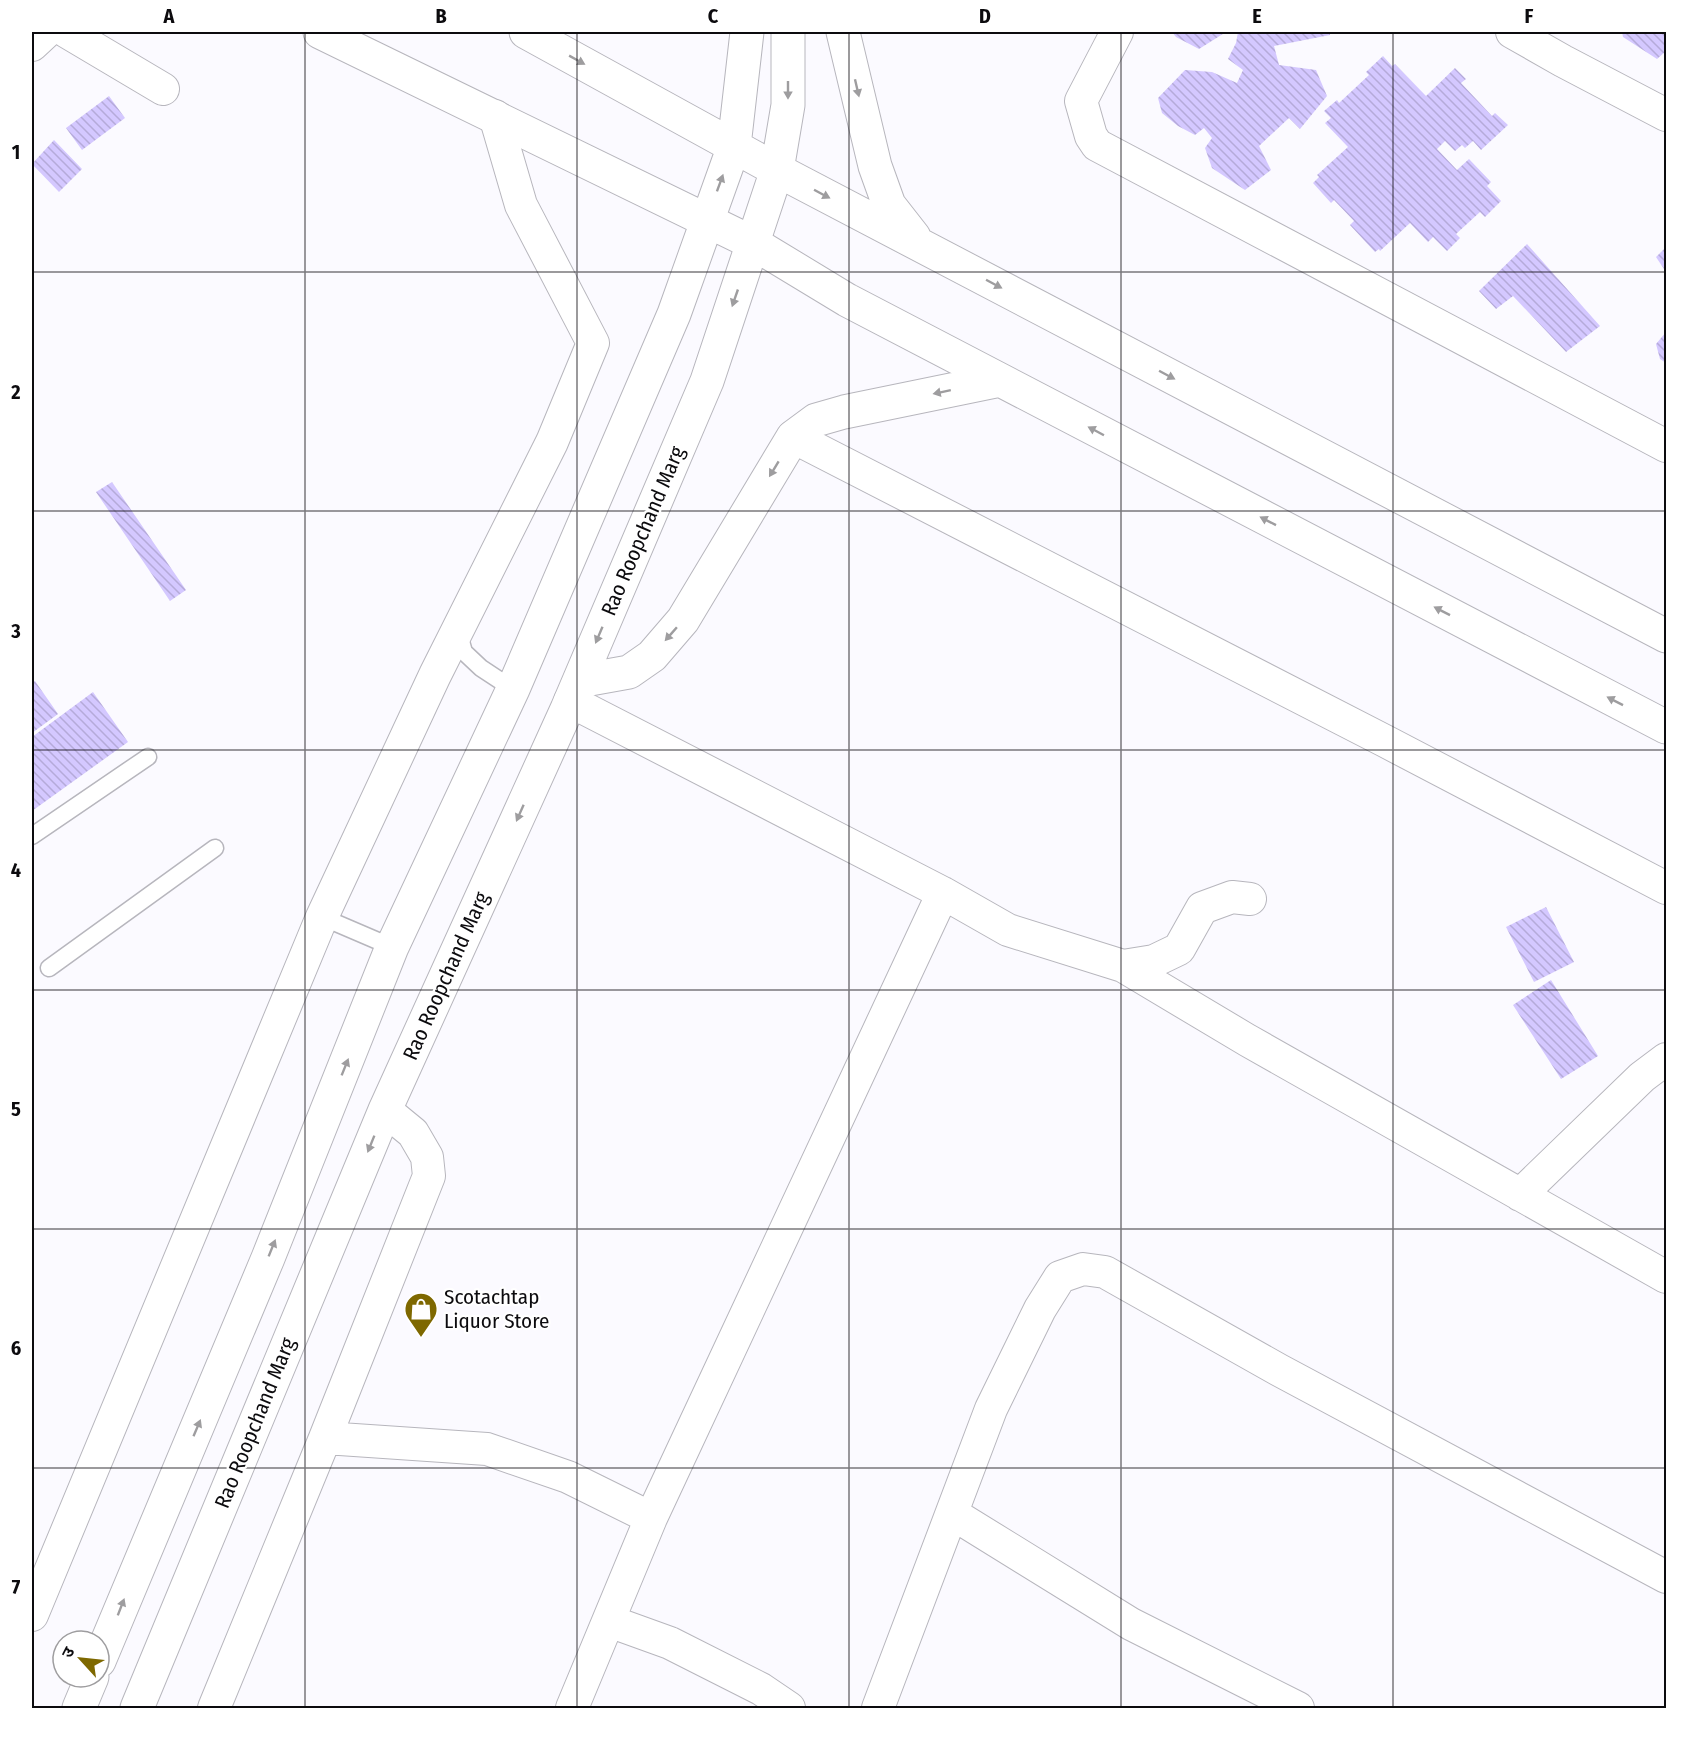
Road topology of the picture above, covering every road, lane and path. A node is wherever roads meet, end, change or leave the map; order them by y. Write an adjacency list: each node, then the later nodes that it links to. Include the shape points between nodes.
1 (46, 32): 10 (street)
2 (67, 32): 11 (street)
3 (321, 32): 13 (main road)
4 (526, 32): 14 (main road, one-way to 14)
5 (747, 32): 14 (main road)
6 (788, 32): 15 (main road, Rao Roopchand Marg, one-way to 15, via 788,105)
7 (1117, 32): 21 (street, via 1081,101 1097,145)
8 (1512, 32): 12 (street)
9 (848, 39): 18 (main road, one-way to 18, via 875,166 889,205)
10 (32, 45)
11 (163, 89)
12 (1666, 115)
13 (495, 116): 16 (main road); 22 (street, via 521,205 593,343 552,442)
14 (734, 146): 15 (main road); 16 (main road, one-way to 14)
15 (777, 170): 17 (main road, Rao Roopchand Marg); 18 (main road, one-way to 18)
16 (706, 220): 17 (main road); 24 (main road, via 657,355)
17 (753, 243): 19 (main road, via 847,300); 25 (main road, Rao Roopchand Marg, one-way to 25, via 707,381)
18 (921, 245): 23 (main road, one-way to 23)
19 (1000, 380): 20 (main road, one-way to 20, via 844,412 816,420); 26 (main road, one-way to 19)
20 (793, 437): 25 (main road, one-way to 25, via 684,620 652,656 629,672); 30 (street)
21 (1666, 446)
22 (458, 630): 24 (lane, via 464,652); 33 (street)
23 (1666, 636)
24 (513, 689): 34 (main road)
25 (574, 691): 31 (street); 38 (main road, Rao Roopchand Marg, one-way to 38)
26 (1666, 728)
27 (148, 757): 28 (lane)
28 (32, 836)
29 (215, 848): 36 (lane)
30 (1666, 888)
31 (943, 893): 35 (street, via 1008,930); 43 (street)
32 (1250, 899): 35 (street, via 1232,897 1202,908 1179,949 1154,962)
33 (322, 917): 34 (lane); 45 (street)
34 (392, 947): 47 (main road, one-way to 34, via 268,1258)
35 (1123, 966): 39 (street)
36 (49, 968)
37 (1666, 1059): 39 (street, via 1642,1077)
38 (385, 1110): 41 (street, via 413,1133 427,1157 429,1176); 50 (main road, Rao Roopchand Marg, one-way to 50)
39 (1520, 1195): 40 (street)
40 (1666, 1277)
41 (325, 1438): 43 (street, via 487,1449 568,1477); 51 (street)
42 (953, 1514): 44 (street, via 991,1409 1040,1309 1060,1277 1083,1269 1105,1272); 54 (street); 55 (street, via 1131,1624)
43 (651, 1518): 46 (street)
44 (1666, 1577)
45 (32, 1615)
46 (609, 1621): 52 (street); 53 (street, via 670,1643 761,1689)
47 (111, 1632)
48 (88, 1689): 49 (main road)
49 (79, 1708)
50 (137, 1708)
51 (214, 1708)
52 (572, 1708)
53 (789, 1708)
54 (878, 1708)
55 (1298, 1708)

